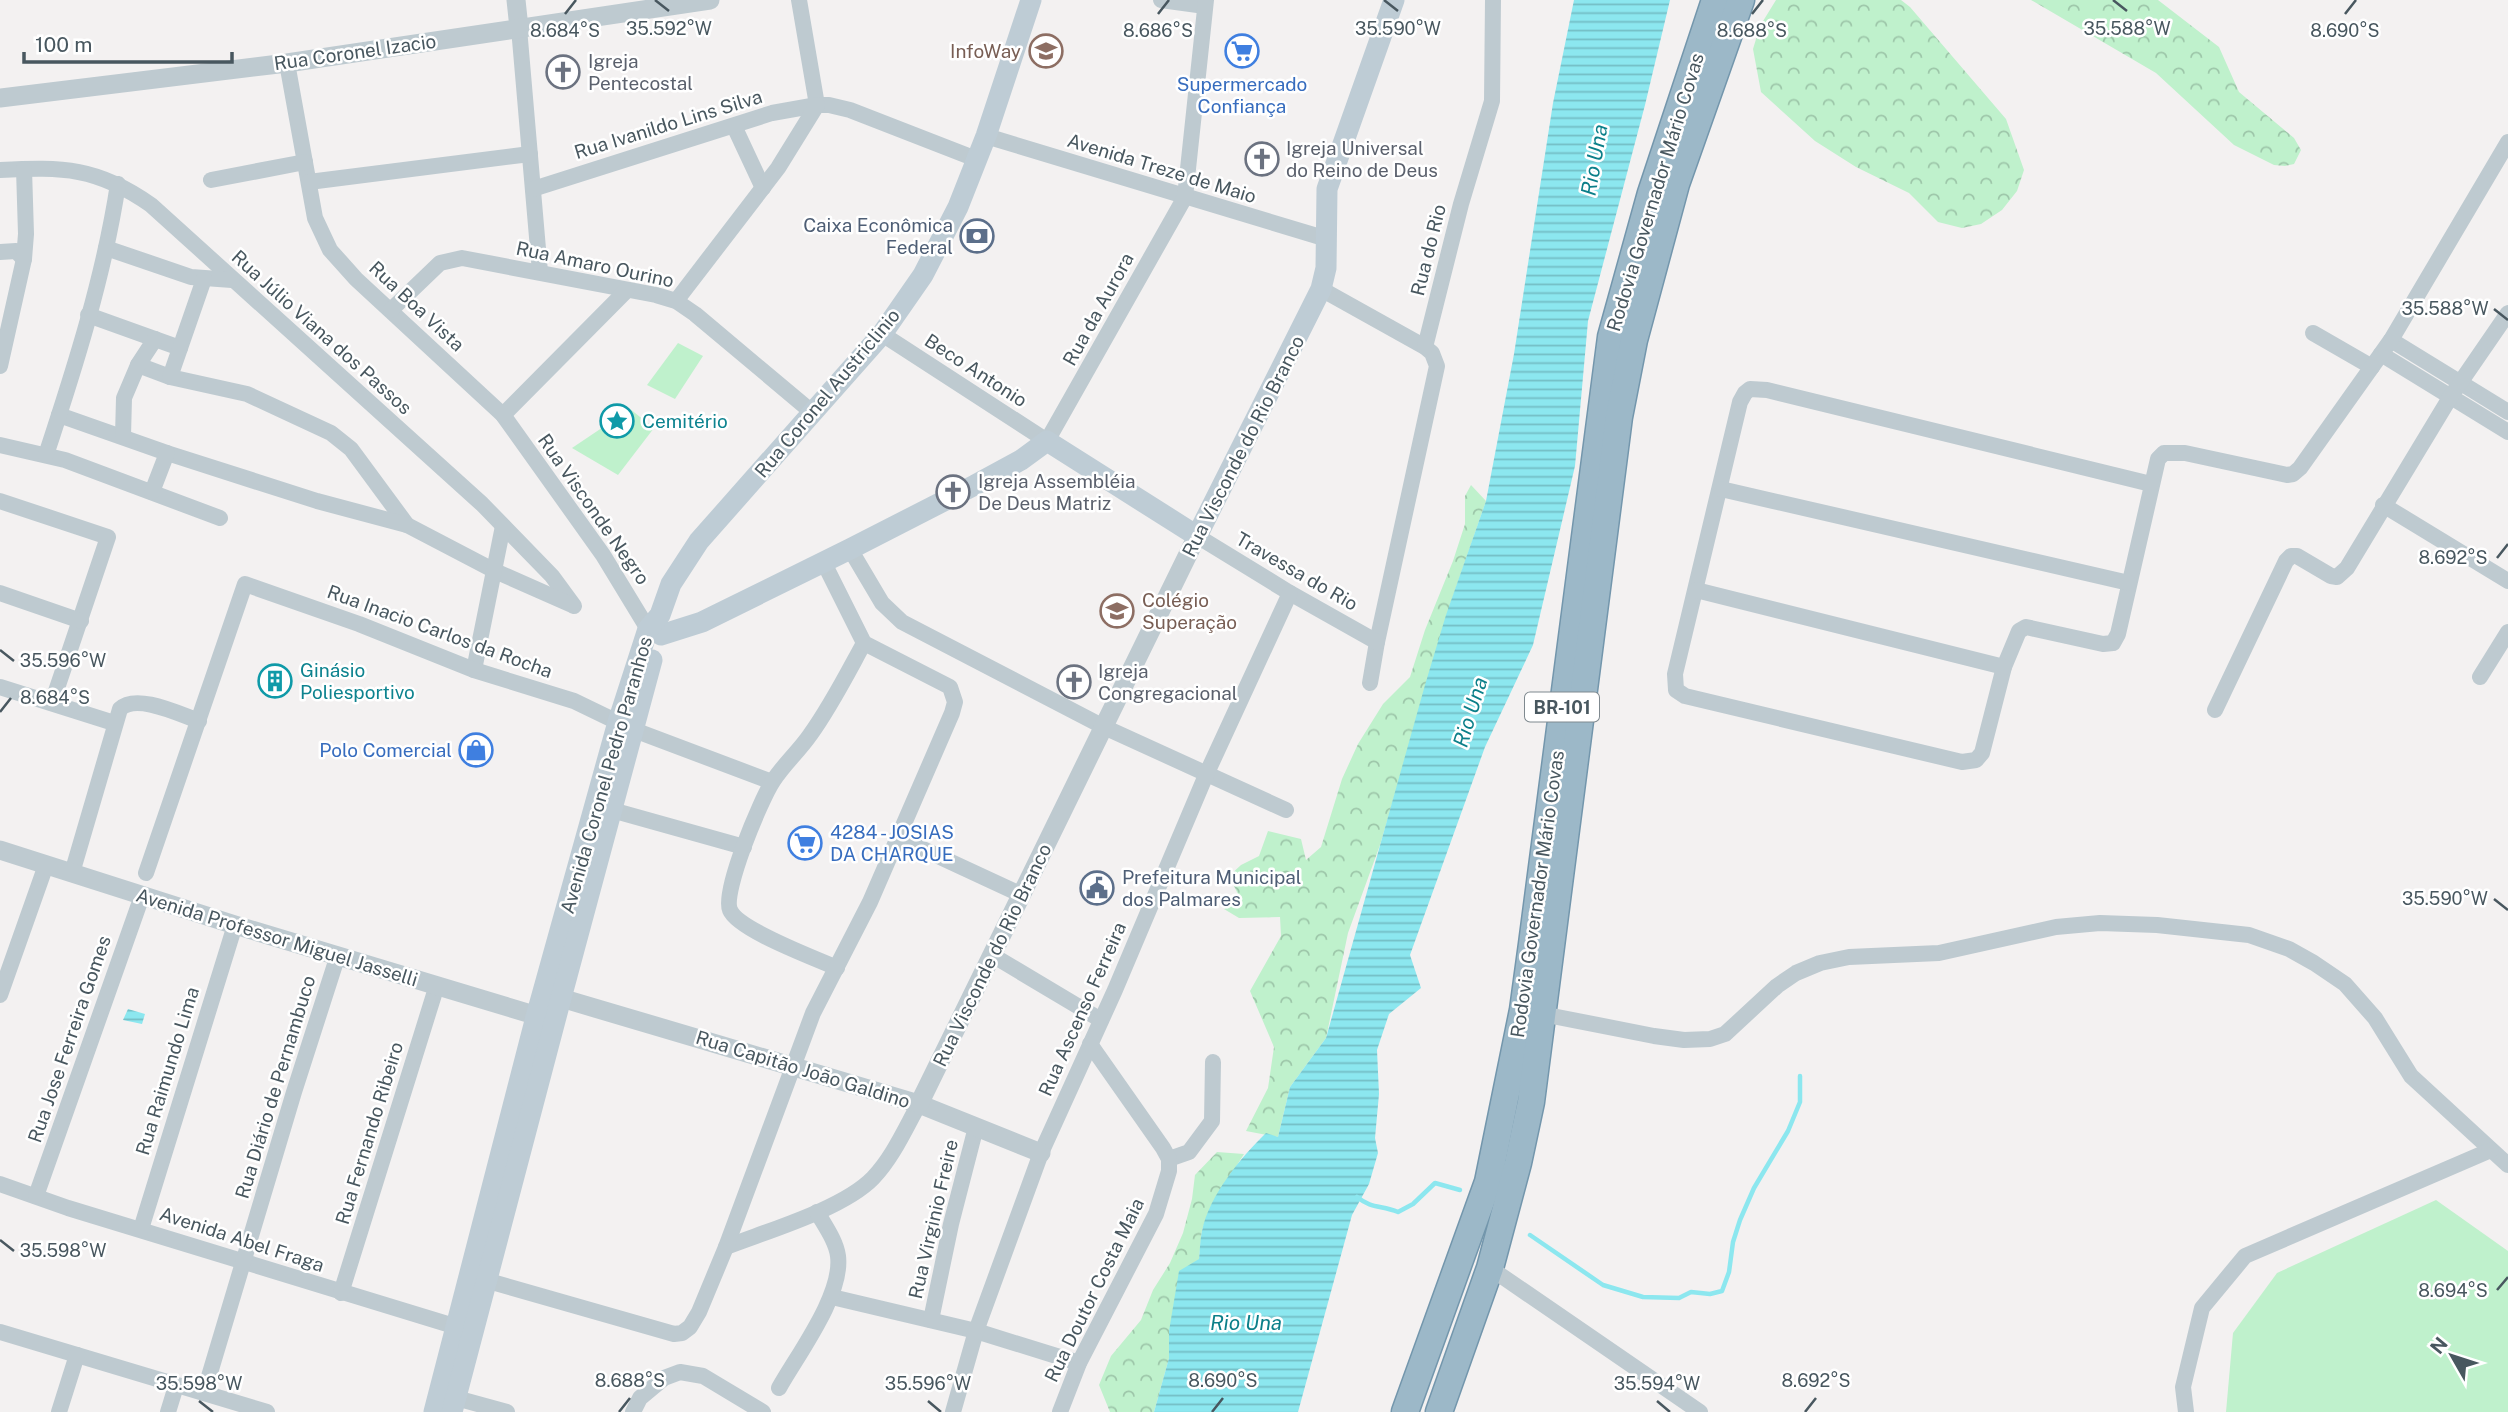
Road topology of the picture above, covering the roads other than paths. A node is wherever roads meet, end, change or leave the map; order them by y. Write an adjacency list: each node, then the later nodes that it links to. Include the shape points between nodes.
1 (516, 0): 11 (street)
2 (710, 0): 11 (street, Rua Coronel Izacio)
3 (799, 0): 14 (street)
4 (1031, 0): 16 (main road, Rua Coronel Austriclinio)
5 (1161, 0): 10 (street)
6 (1394, 0): 29 (main road, Rua Visconde do Rio Branco, via 1330,179)
7 (1493, 0): 46 (street, Rua do Rio, via 1492,101)
8 (1715, 0): 158 (highway, Rodovia Governador Mário Covas / BR-101, via 1651,193 1611,337 1523,1010 1506,1104 1488,1182)
9 (1741, 0): 118 (highway, Rodovia Governador Mário Covas / BR-101, via 1676,184 1634,340 1619,417)
10 (1205, 3): 28 (street)
11 (519, 28): 12 (street, Rua Coronel Izacio); 18 (street)
12 (287, 63): 13 (street, Rua Coronel Izacio); 20 (street, Rua Boa Vista)
13 (0, 97)
14 (817, 104): 15 (street, Rua Ivanildo Lins Silva); 19 (street, via 850,110); 26 (street)
15 (734, 126): 26 (street); 27 (street, Rua Ivanildo Lins Silva)
16 (986, 136): 19 (main road, Rua Coronel Austriclinio); 28 (street, Avenida Treze de Maio)
17 (2508, 142): 45 (street)
18 (530, 154): 24 (street); 27 (street)
19 (976, 159): 43 (main road, Rua Coronel Austriclinio, via 944,237)
20 (305, 162): 23 (street); 24 (street, Rua Boa Vista)
21 (24, 169): 22 (street, Rua Júlio Viana dos Passos); 25 (street, Rua Júlio Viana dos Passos, via 58,168); 32 (street)
22 (0, 170)
23 (211, 180)
24 (309, 182): 39 (street, Rua Boa Vista, via 323,237 341,264)
25 (118, 184): 30 (street); 35 (street, Rua Júlio Viana dos Passos, via 150,205)
26 (762, 188): 38 (street)
27 (533, 189): 33 (street)
28 (1185, 197): 29 (street, Avenida Treze de Maio); 60 (street, Rua da Aurora)
29 (1327, 239): 36 (main road, Rua Visconde do Rio Branco)
30 (106, 248): 34 (street); 41 (street)
31 (0, 252): 32 (street, via 16,251)
32 (24, 259): 48 (street)
33 (540, 272): 37 (street, Rua Amaro Ourino); 39 (street, Rua Amaro Ourino, via 462,258 449,260 429,271)
34 (204, 279): 35 (street); 47 (street)
35 (232, 280): 71 (street, Rua Júlio Viana dos Passos)
36 (1321, 289): 46 (street); 72 (main road, Rua Visconde do Rio Branco)
37 (627, 290): 38 (street, Rua Amaro Ourino); 57 (street)
38 (676, 301): 55 (street, Rua Amaro Ourino)
39 (391, 310): 57 (street, Rua Boa Vista)
40 (2508, 313): 53 (street)
41 (88, 315): 44 (street); 56 (street)
42 (2313, 333): 49 (street)
43 (882, 334): 55 (main road, Rua Coronel Austriclinio); 60 (street, Beco Antonio)
44 (155, 339): 47 (street); 50 (street)
45 (2391, 340): 49 (street); 53 (street)
46 (1425, 346): 84 (street, via 1437,366)
47 (180, 348): 52 (street)
48 (2, 349): 51 (street)
49 (2376, 361): 53 (street); 64 (street, via 2293,474 2173,452 2158,459)
50 (138, 365): 52 (street); 59 (street, via 124,398)
51 (0, 366)
52 (170, 377): 70 (street, via 247,394 331,433 351,450)
53 (2456, 389): 54 (street); 58 (street); 68 (street)
54 (2508, 412)
55 (813, 413): 82 (main road, Rua Coronel Austriclinio, via 699,541 671,584)
56 (59, 415): 59 (street); 63 (street)
57 (503, 415): 82 (street, Rua Visconde Negro)
58 (2508, 432)
59 (123, 436): 62 (street)
60 (1047, 441): 72 (main road); 73 (main road)
61 (0, 445): 63 (street)
62 (167, 453): 66 (street); 70 (street)
63 (46, 455): 66 (street)
64 (2151, 484): 65 (street, via 1750,389 1740,402); 77 (street)
65 (1721, 489): 77 (street); 78 (street)
66 (152, 492): 69 (street)
67 (0, 501): 81 (street, via 108,537)
68 (2383, 505): 76 (street); 92 (street, via 2347,568 2337,577 2297,556 2286,561)
69 (220, 518)
70 (407, 525): 75 (street)
71 (503, 526): 75 (street); 75 (street, Rua Júlio Viana dos Passos, via 574,606)
72 (1197, 536): 80 (street, Travessa do Rio); 96 (street, Rua Visconde do Rio Branco)
73 (850, 549): 74 (main road); 96 (street, via 883,603 902,622)
74 (823, 561): 82 (main road, via 702,622); 85 (street)
75 (495, 571): 87 (street)
76 (2508, 581)
77 (2129, 583): 86 (street, via 2113,643 2026,627 2019,631)
78 (1696, 590): 86 (street); 86 (street, via 1675,674 1676,690 1685,696 1962,762 1976,760 1982,753)
79 (0, 593): 81 (street)
80 (1290, 593): 84 (street, Travessa do Rio); 97 (street, Rua Ascenso Ferreira)
81 (81, 621): 91 (street)
82 (656, 626): 95 (main road, Avenida Coronel Pedro Paranhos)
83 (2508, 632): 88 (street)
84 (1377, 642): 89 (street)
85 (864, 643): 98 (street, via 810,736); 101 (street, via 950,687 955,702)
86 (2004, 667)
87 (474, 670): 93 (street, Rua Inacio Carlos da Rocha, via 245,584); 95 (street, Rua Inacio Carlos da Rocha, via 574,701)
88 (2480, 677)
89 (1370, 683)
90 (0, 687): 91 (street)
91 (52, 703): 94 (street)
92 (2215, 710)
93 (198, 721): 94 (street, via 141,702 124,705); 106 (street)
94 (114, 723): 105 (street)
95 (626, 726): 98 (street, Rua Inacio Carlos da Rocha); 99 (main road, Avenida Coronel Pedro Paranhos)
96 (1104, 727): 97 (street); 107 (street, Rua Visconde do Rio Branco)
97 (1206, 775): 100 (street); 120 (street, Rua Ascenso Ferreira)
98 (772, 782): 102 (street)
99 (603, 808): 102 (street); 109 (main road, Avenida Coronel Pedro Paranhos)
100 (1286, 810)
101 (897, 837): 107 (street); 114 (street)
102 (744, 847): 114 (street, via 730,887 730,911 747,927)
103 (0, 850): 104 (street, Avenida Professor Miguel Jasselli)
104 (46, 865): 105 (street, Avenida Professor Miguel Jasselli); 113 (street)
105 (72, 873): 108 (street, Avenida Professor Miguel Jasselli)
106 (146, 873)
107 (1022, 895): 112 (street, Rua Visconde do Rio Branco)
108 (142, 896): 110 (street, Avenida Professor Miguel Jasselli); 131 (street, Rua Jose Ferreira Gomes)
109 (573, 919): 117 (main road, Avenida Coronel Pedro Paranhos); 119 (main road, Avenida Coronel Pedro Paranhos)
110 (235, 925): 111 (street, Avenida Professor Miguel Jasselli); 133 (street, Rua Raimundo Lima)
111 (338, 955): 115 (street, Avenida Professor Miguel Jasselli); 135 (street, Rua Diário de Pernambuco)
112 (992, 955): 120 (street); 124 (street, Rua Visconde do Rio Branco)
113 (5, 966): 116 (street)
114 (837, 968): 123 (street)
115 (437, 985): 119 (street, Avenida Professor Miguel Jasselli); 138 (street, Rua Fernando Ribeiro)
116 (0, 995)
117 (561, 998): 119 (main road, Avenida Coronel Pedro Paranhos); 123 (street, Rua Capitão João Galdino)
118 (1542, 1014): 126 (street, via 1654,1036 1710,1038 1726,1034 1796,972 1849,957 1939,953 2056,927 2100,923 2240,934 2289,949 2344,984 2375,1018 2411,1076); 136 (highway, Rodovia Governador Mário Covas / BR-101, via 1531,1102)
119 (546, 1019): 137 (main road, Avenida Coronel Pedro Paranhos)
120 (1101, 1020): 121 (street, Rua Ascenso Ferreira)
121 (1090, 1044): 127 (street, Rua Ascenso Ferreira); 128 (street)
122 (1213, 1062): 128 (street, via 1212,1121 1189,1152)
123 (792, 1065): 124 (street, Rua Capitão João Galdino); 134 (street)
124 (919, 1104): 125 (street, Rua Capitão João Galdino); 132 (street, via 871,1180)
125 (976, 1127): 127 (street, Rua Capitão João Galdino); 140 (street, Rua Virginio Freire)
126 (2491, 1150): 129 (street); 161 (street, via 2245,1256 2202,1308 2183,1387)
127 (1041, 1153): 142 (street, Rua Ascenso Ferreira)
128 (1169, 1159): 145 (street, Rua Doutor Costa Maia, via 1156,1214)
129 (2508, 1165)
130 (0, 1184): 131 (street, Avenida Abel Fraga)
131 (36, 1196): 133 (street, Avenida Abel Fraga)
132 (817, 1212): 134 (street); 139 (street, via 838,1255)
133 (141, 1229): 135 (street, Avenida Abel Fraga)
134 (726, 1247): 137 (street, via 699,1312 690,1327 674,1334)
135 (242, 1263): 138 (street, Avenida Abel Fraga); 148 (street, Rua Diário de Pernambuco)
136 (1490, 1268): 159 (highway, Rodovia Governador Mário Covas / BR-101); 160 (street)
137 (478, 1278): 141 (main road, Avenida Coronel Pedro Paranhos)
138 (341, 1293): 141 (street, Avenida Abel Fraga)
139 (832, 1297): 140 (street); 147 (street)
140 (931, 1320): 142 (street)
141 (464, 1329): 149 (main road, Avenida Coronel Pedro Paranhos)
142 (976, 1331): 145 (street); 156 (street, Rua Ascenso Ferreira)
143 (0, 1332): 144 (street)
144 (77, 1355): 146 (street); 150 (street)
145 (1079, 1363): 157 (street, Rua Doutor Costa Maia)
146 (176, 1386): 148 (street); 151 (street)
147 (779, 1388)
148 (204, 1393): 152 (street)
149 (445, 1404): 153 (street)
150 (59, 1412)
151 (168, 1412)
152 (267, 1412)
153 (507, 1412)
154 (633, 1412): 155 (street, via 640,1398 664,1378 680,1372 704,1376)
155 (763, 1412)
156 (953, 1412)
157 (1060, 1412)
158 (1405, 1412)
159 (1439, 1412)
160 (1700, 1412)
161 (2186, 1412)

